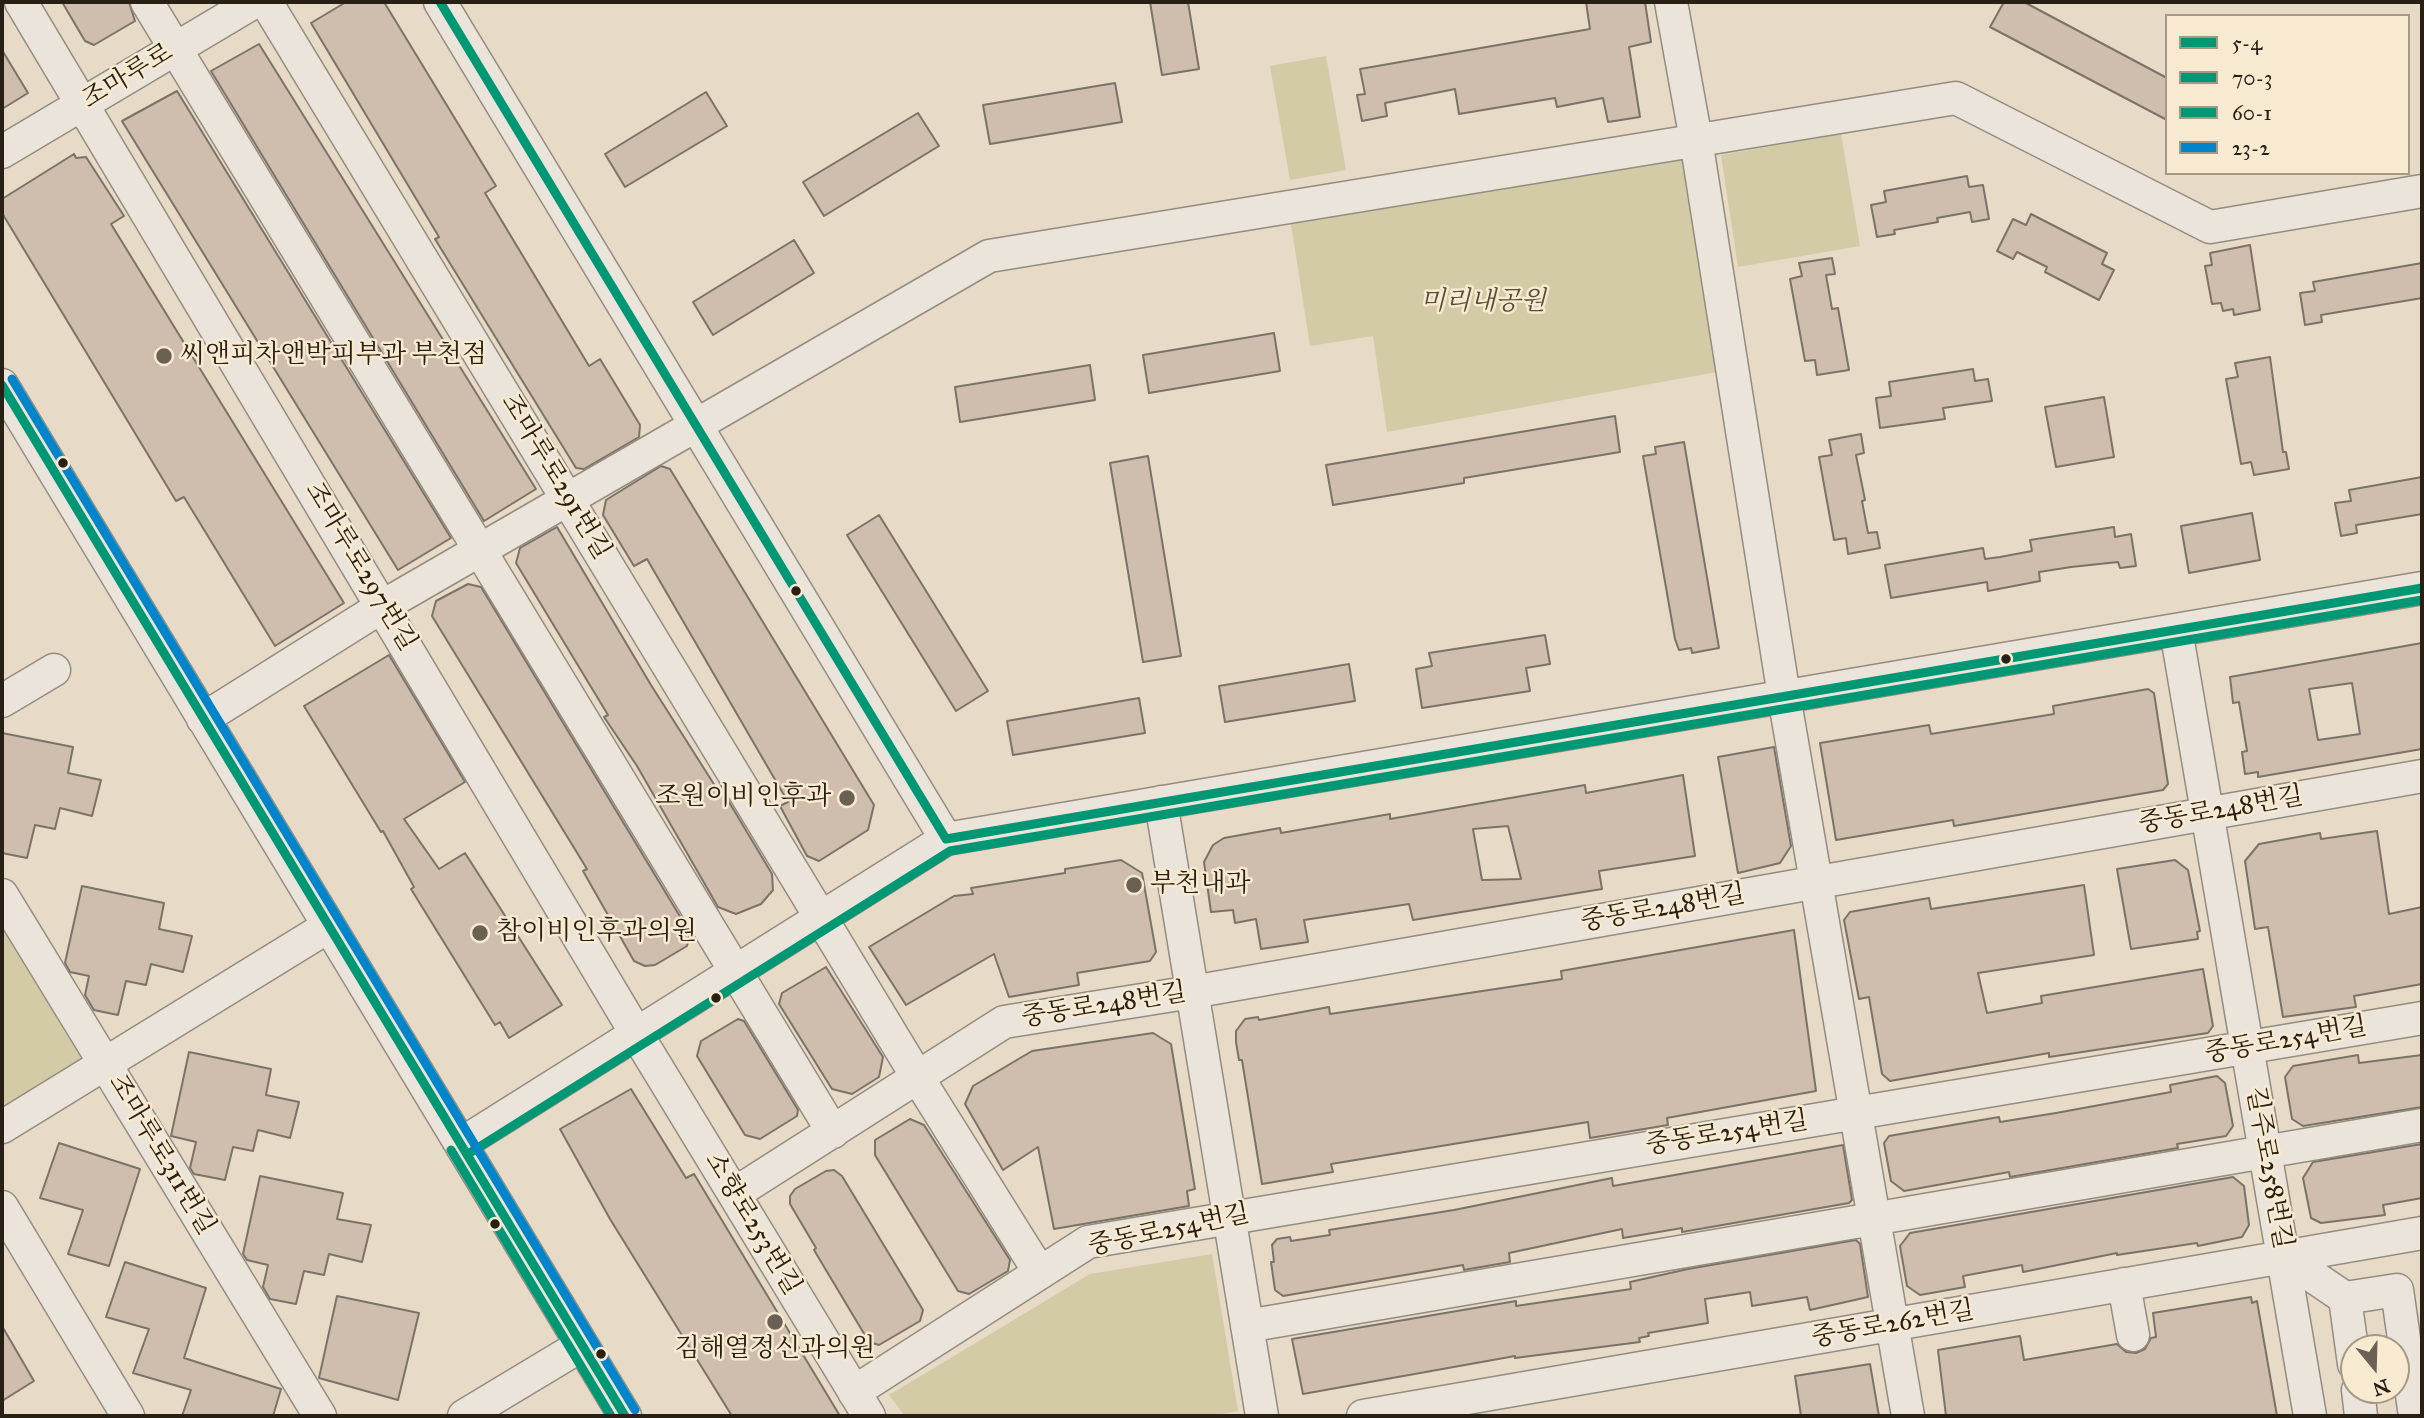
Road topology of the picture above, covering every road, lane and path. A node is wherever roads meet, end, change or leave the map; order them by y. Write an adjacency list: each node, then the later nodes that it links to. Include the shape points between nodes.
1 (21, 2): 8 (street, 조마루로297번길)
2 (147, 2): 7 (street)
3 (254, 2): 7 (street, 조마루로)
4 (266, 2): 14 (street, 조마루로291번길)
5 (440, 2): 13 (street)
6 (1671, 2): 9 (street)
7 (175, 49): 8 (street, 조마루로); 15 (street)
8 (82, 104): 10 (street, 조마루로); 17 (street, 조마루로297번길)
9 (1696, 140): 11 (street, via 1956,97 2210,227); 13 (street, via 989,256); 20 (street)
10 (2, 152)
11 (2422, 191)
12 (2, 385): 22 (street)
13 (695, 426): 14 (street); 26 (street)
14 (568, 499): 15 (street); 29 (street, 조마루로291번길)
15 (481, 549): 17 (street); 31 (street)
16 (2422, 588): 18 (street)
17 (383, 606): 22 (street); 34 (street, 조마루로297번길)
18 (2176, 630): 20 (street); 25 (street, 길주로258번길)
19 (54, 670): 21 (street)
20 (1784, 696): 24 (street); 27 (street)
21 (2, 701)
22 (203, 719): 30 (street)
23 (2422, 776): 25 (street, 중동로248번길)
24 (1161, 802): 26 (street); 32 (street)
25 (2206, 813): 27 (street, 중동로248번길); 35 (street, 길주로258번길)
26 (946, 839): 29 (street)
27 (1815, 882): 32 (street, 중동로248번길); 38 (street)
28 (2, 895): 36 (street, 조마루로311번길)
29 (821, 917): 31 (street); 37 (street)
30 (329, 926): 36 (street); 42 (street)
31 (734, 972): 34 (street); 41 (street)
32 (1192, 992): 37 (street, 중동로248번길, via 1004,1022); 46 (street)
33 (2422, 1018): 35 (street, 중동로254번길)
34 (636, 1033): 42 (street); 44 (street, 소향로253번길)
35 (2247, 1048): 38 (street, 중동로254번길); 43 (street, 길주로258번길)
36 (106, 1065): 40 (street); 60 (street, 조마루로311번길)
37 (918, 1078): 41 (street, 중동로248번길); 50 (street)
38 (1855, 1113): 46 (street, 중동로254번길); 47 (street)
39 (2422, 1125): 43 (street)
40 (2, 1127)
41 (833, 1132): 44 (street, 중동로248번길)
42 (461, 1143): 57 (street)
43 (2266, 1152): 47 (street); 49 (street, 길주로258번길)
44 (734, 1194): 58 (street, 소향로253번길)
45 (2, 1207): 59 (street)
46 (1229, 1217): 50 (street, 중동로254번길, via 1088,1242); 54 (street)
47 (1873, 1221): 53 (street); 54 (street)
48 (2422, 1233): 49 (street, 중동로262번길)
49 (2283, 1256): 51 (street, 중동로262번길); 52 (street); 66 (street, 길주로258번길)
50 (1040, 1273): 58 (street, 중동로254번길)
51 (2124, 1284): 53 (street, 중동로262번길); 56 (street)
52 (2345, 1298): 55 (street); 67 (street, via 2398,1290)
53 (1891, 1325): 64 (street, 중동로262번길); 65 (street)
54 (1247, 1326): 63 (street)
55 (2350, 1334)
56 (2133, 1335)
57 (582, 1345): 61 (street); 62 (street)
58 (862, 1404)
59 (128, 1416)
60 (320, 1416)
61 (464, 1416)
62 (625, 1416)
63 (1262, 1416)
64 (1363, 1416)
65 (1908, 1416)
66 (2310, 1416)
67 (2414, 1416)

